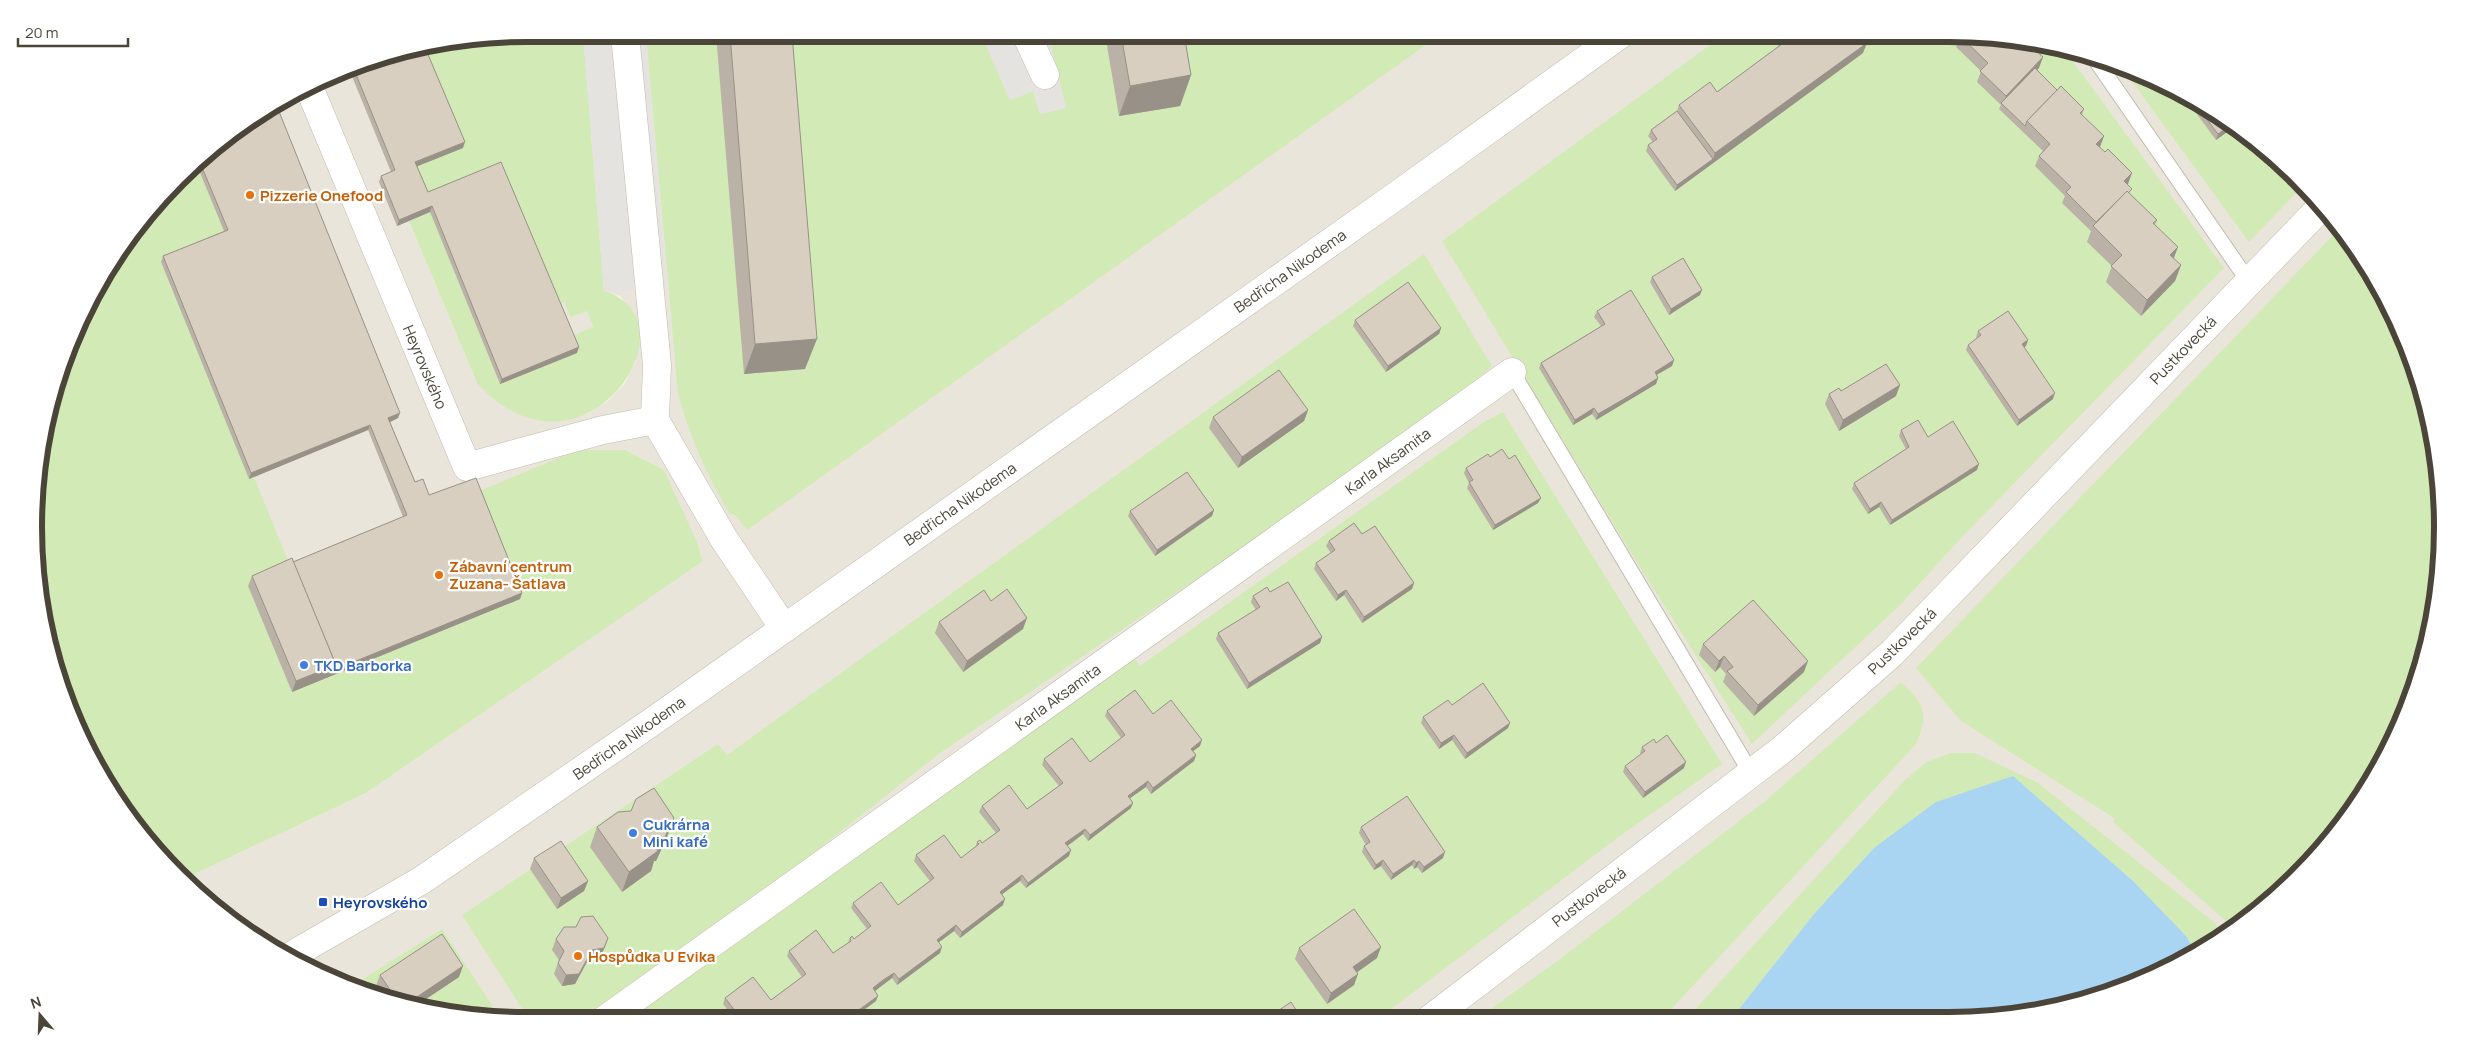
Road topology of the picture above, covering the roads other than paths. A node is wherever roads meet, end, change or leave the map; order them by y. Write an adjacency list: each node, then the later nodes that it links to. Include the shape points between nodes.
1 (626, 42): 10 (street, via 657,365)
2 (1030, 42): 5 (street)
3 (1610, 42): 11 (street, Bedřicha Nikodema)
4 (2099, 66): 8 (lane)
5 (1045, 75)
6 (312, 94): 10 (street, Heyrovského, via 467,467 603,430)
7 (2317, 211): 8 (street, Pustkovecká)
8 (2249, 282): 12 (street, Pustkovecká, via 1892,653)
9 (1512, 372): 12 (lane); 14 (street, Karla Aksamita)
10 (655, 420): 11 (street, via 724,539)
11 (784, 628): 13 (street, Bedřicha Nikodema, via 422,880)
12 (1751, 773): 15 (street, Pustkovecká)
13 (295, 953)
14 (616, 1012)
15 (1439, 1012)

